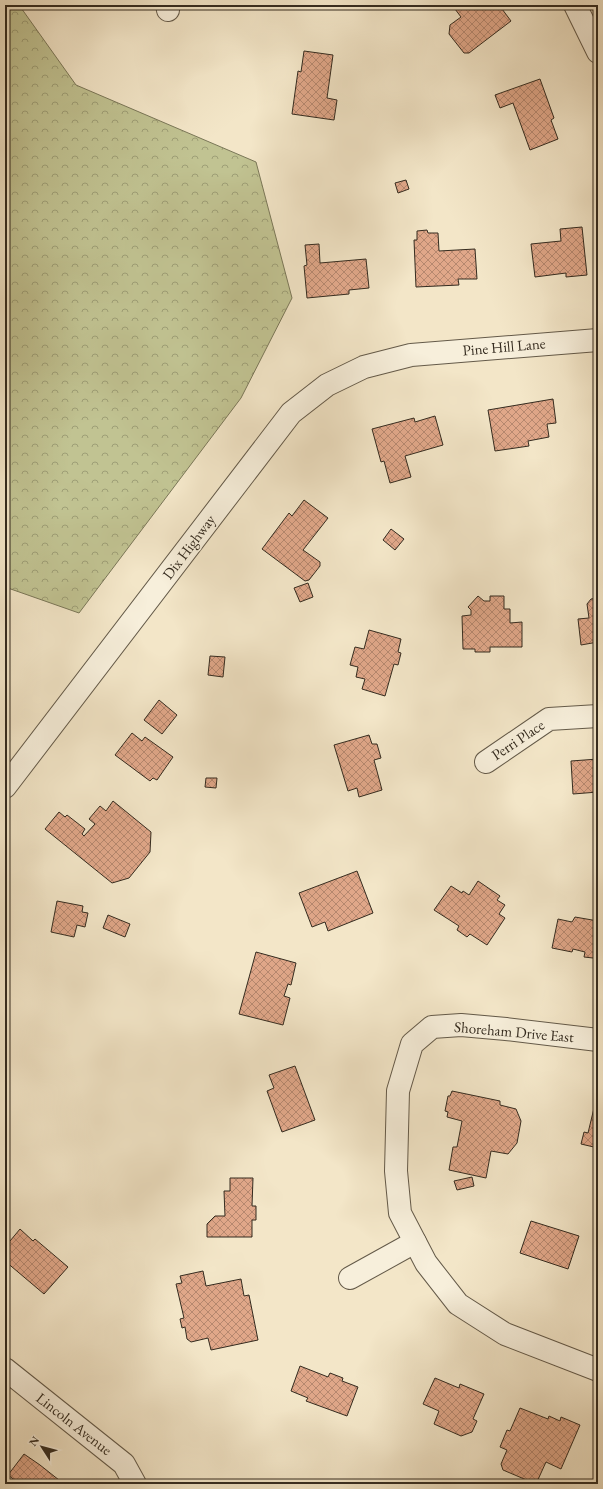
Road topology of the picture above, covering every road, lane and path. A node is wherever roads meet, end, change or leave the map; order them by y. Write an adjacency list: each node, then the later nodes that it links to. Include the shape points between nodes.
1 (574, 5): 2 (street)
2 (598, 52)
3 (598, 340): 4 (street, Pine Hill Lane)
4 (411, 355): 7 (street, Dix Highway, via 364,367 327,385 291,414)
5 (598, 716): 6 (street, Perri Place, via 549,719)
6 (486, 762)
7 (5, 787)
8 (598, 1040): 9 (street, Shoreham Drive East, via 461,1025 432,1027 412,1044 398,1091 396,1171 400,1213)
9 (415, 1242): 10 (street); 12 (street, via 426,1263 458,1304 505,1334)
10 (350, 1278)
11 (5, 1369): 13 (street, Lincoln Avenue, via 124,1464)
12 (598, 1370)
13 (135, 1484)

